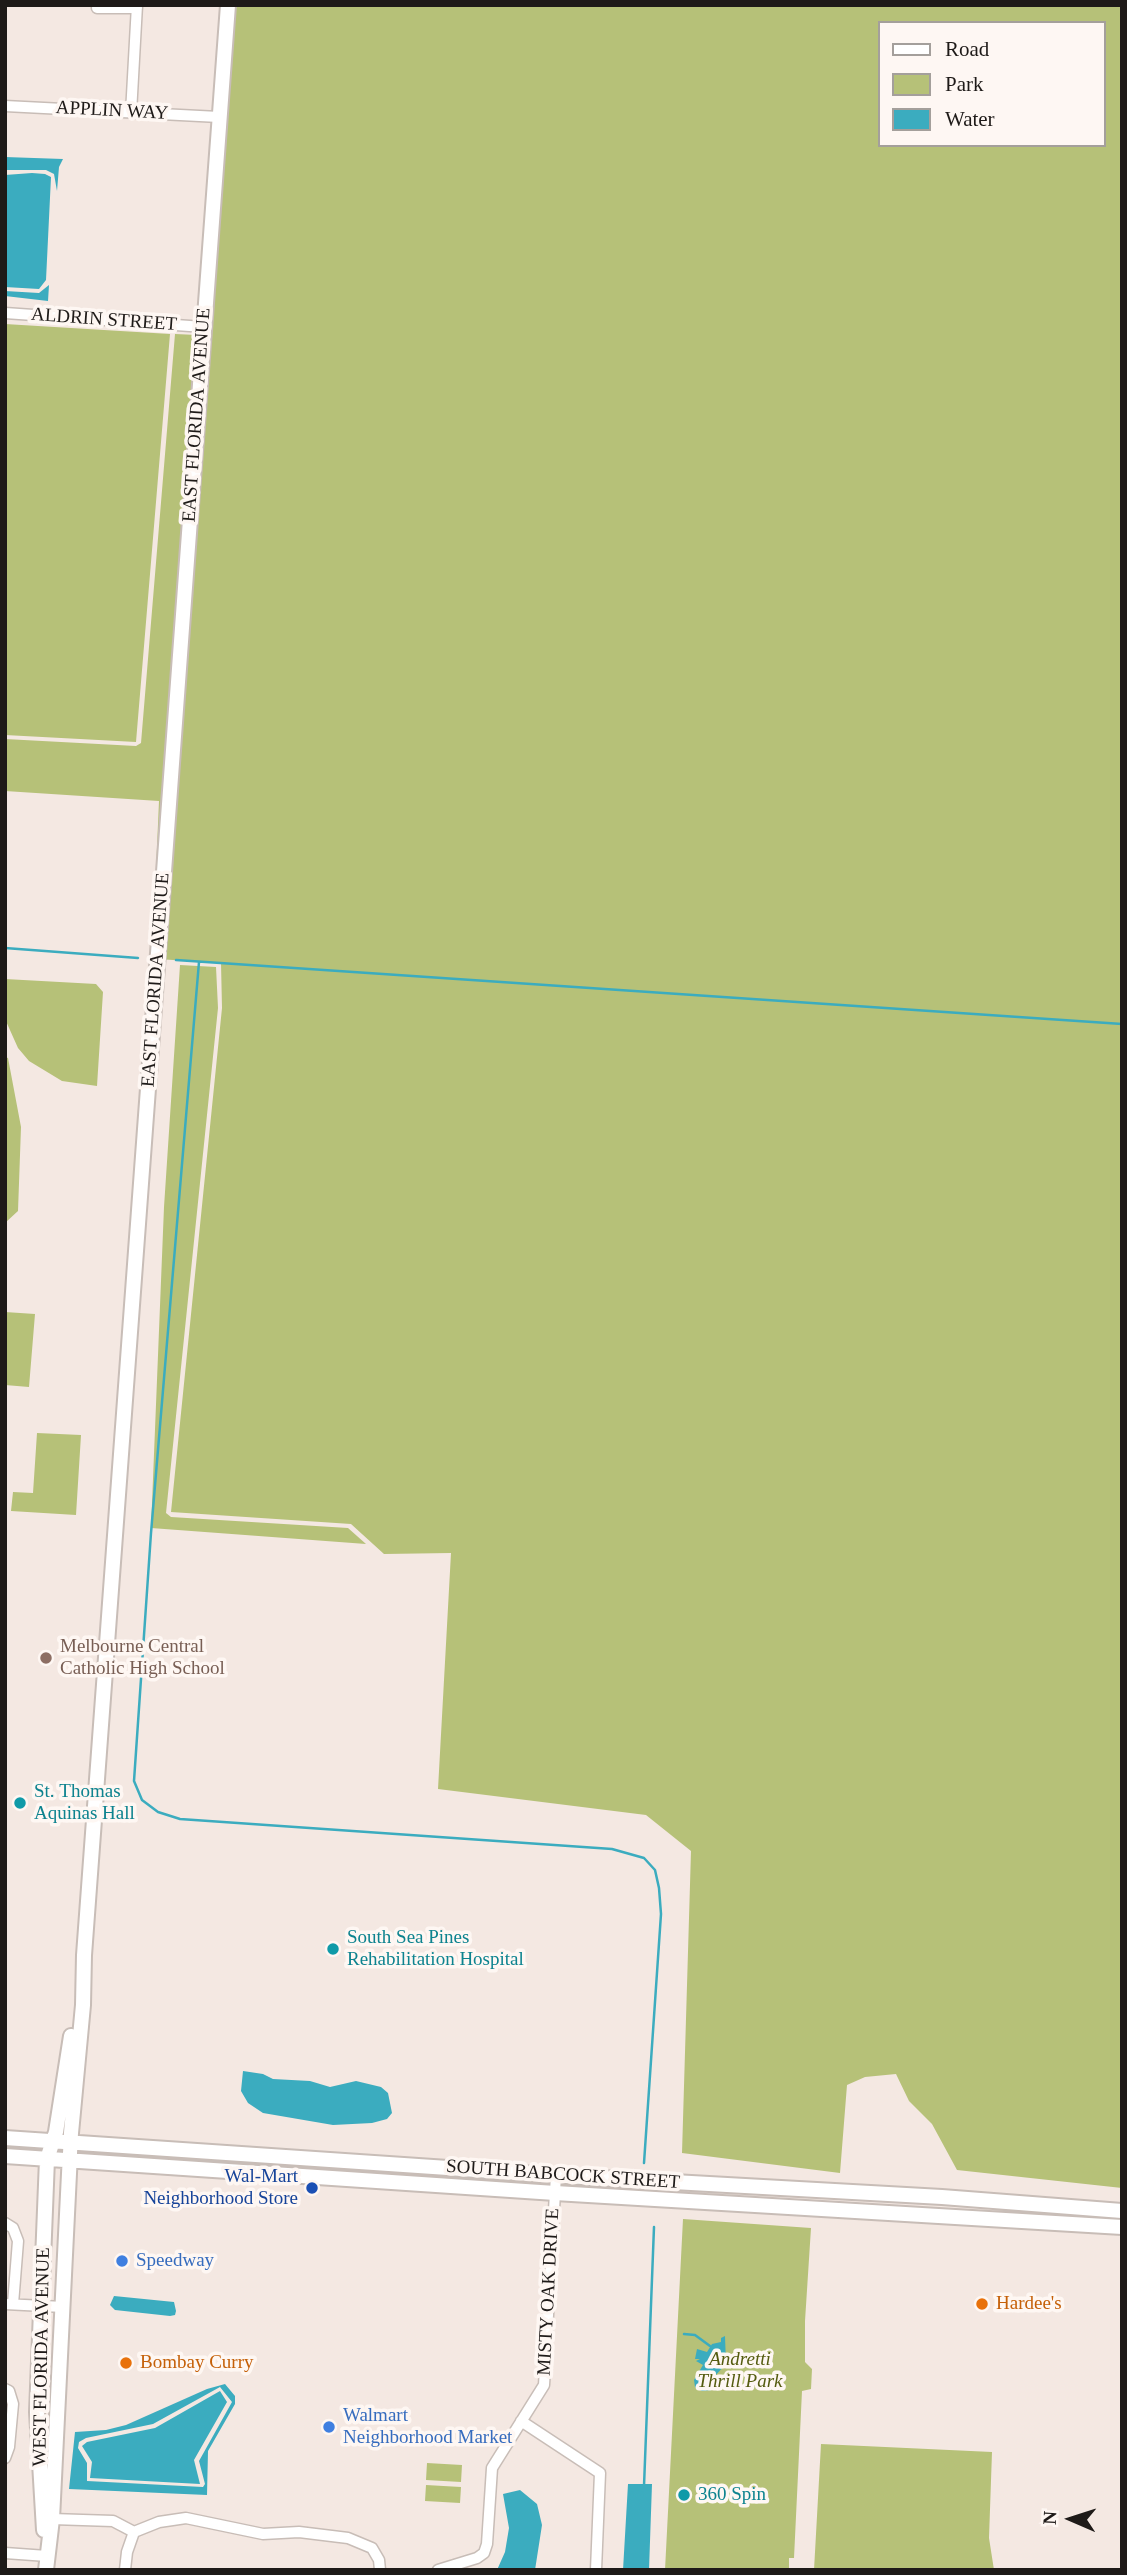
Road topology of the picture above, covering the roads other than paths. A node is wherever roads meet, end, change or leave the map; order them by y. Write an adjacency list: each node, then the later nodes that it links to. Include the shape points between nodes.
1 (228, 5): 6 (street, EAST FLORIDA AVENUE)
2 (137, 7): 3 (street); 5 (street)
3 (97, 8)
4 (5, 106): 5 (street, APPLIN WAY)
5 (131, 113): 6 (street, APPLIN WAY)
6 (219, 117): 8 (street, EAST FLORIDA AVENUE)
7 (5, 313): 8 (street, ALDRIN STREET)
8 (204, 327): 9 (street, EAST FLORIDA AVENUE)
9 (83, 1955): 11 (street, EAST FLORIDA AVENUE); 12 (street, EAST FLORIDA AVENUE)
10 (5, 2138): 11 (street, SOUTH BABCOCK STREET)
11 (54, 2143): 12 (street, SOUTH BABCOCK STREET); 14 (street, EAST FLORIDA AVENUE)
12 (70, 2144): 15 (street, EAST FLORIDA AVENUE); 16 (street, SOUTH BABCOCK STREET)
13 (5, 2156): 14 (street, SOUTH BABCOCK STREET)
14 (47, 2159): 15 (street, SOUTH BABCOCK STREET); 22 (street, WEST FLORIDA AVENUE)
15 (69, 2160): 17 (street, SOUTH BABCOCK STREET); 23 (street, WEST FLORIDA AVENUE)
16 (556, 2175): 17 (street, MISTY OAK DRIVE); 18 (street, SOUTH BABCOCK STREET)
17 (555, 2193): 20 (street, SOUTH BABCOCK STREET); 25 (street, MISTY OAK DRIVE, via 544,2385)
18 (1122, 2211)
19 (5, 2223): 21 (street, via 13,2228 18,2241)
20 (1122, 2227)
21 (9, 2304): 22 (street)
22 (40, 2305): 23 (street); 30 (street, WEST FLORIDA AVENUE, via 37,2412)
23 (63, 2307): 27 (street, WEST FLORIDA AVENUE)
24 (5, 2389): 26 (street, via 13,2404)
25 (521, 2421): 33 (street, MISTY OAK DRIVE, via 492,2468 484,2553); 34 (street, via 600,2473)
26 (5, 2458)
27 (52, 2519): 28 (street, via 113,2521); 30 (street, WEST FLORIDA AVENUE)
28 (134, 2532): 31 (street); 32 (street, via 186,2518 263,2534 326,2534 372,2548)
29 (5, 2553): 30 (street)
30 (46, 2563)
31 (125, 2570)
32 (380, 2570)
33 (438, 2570)
34 (596, 2570)

